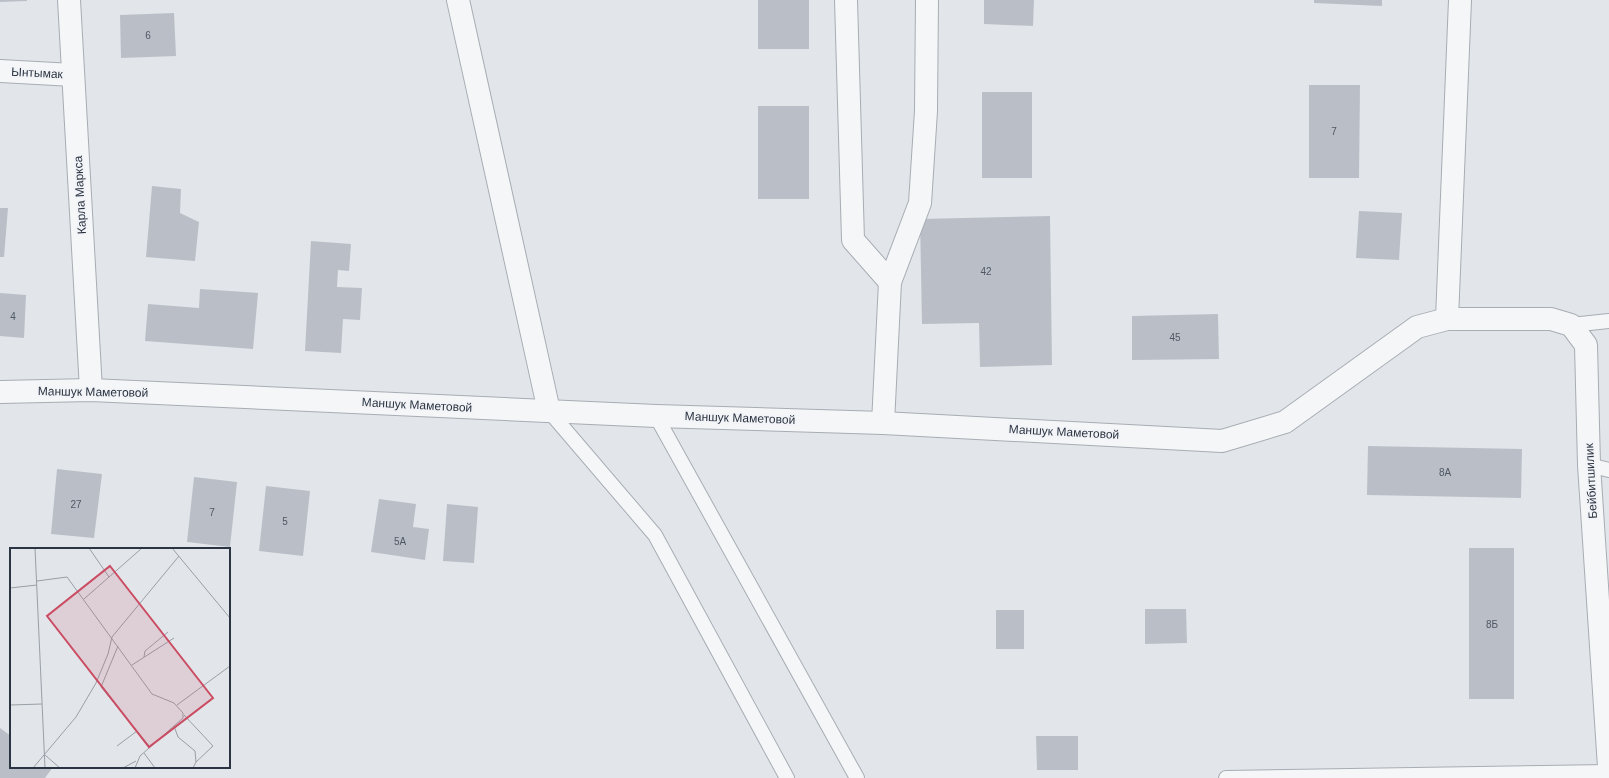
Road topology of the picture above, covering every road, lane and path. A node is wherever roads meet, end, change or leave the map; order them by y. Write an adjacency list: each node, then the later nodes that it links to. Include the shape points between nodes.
1 (69, 0): 7 (street, Карла Маркса)
2 (458, 0): 14 (street)
3 (846, 0): 8 (street, via 853,240)
4 (927, 0): 8 (street, via 926,111 920,203)
5 (1460, 0): 9 (street)
6 (0, 71): 7 (street, Ынтымак)
7 (73, 75): 12 (street, Карла Маркса)
8 (890, 282): 16 (street)
9 (1447, 319): 11 (street, via 1551,319); 16 (street, Маншук Маметовой, via 1417,327 1285,422 1222,441)
10 (1609, 321): 11 (lane)
11 (1571, 325): 17 (street, Бейбитшилик, via 1586,345)
12 (92, 390): 13 (street, Маншук Маметовой); 14 (street, Маншук Маметовой)
13 (0, 392)
14 (549, 411): 15 (street, Маншук Маметовой); 21 (lane, via 655,535)
15 (656, 416): 16 (street, Маншук Маметовой); 22 (lane)
16 (883, 423)
17 (1599, 468): 18 (street, Бейбитшилик)
18 (1609, 767)
19 (1609, 772): 20 (lane)
20 (1408, 776): 23 (lane)
21 (786, 778)
22 (857, 778)
23 (1226, 778)

